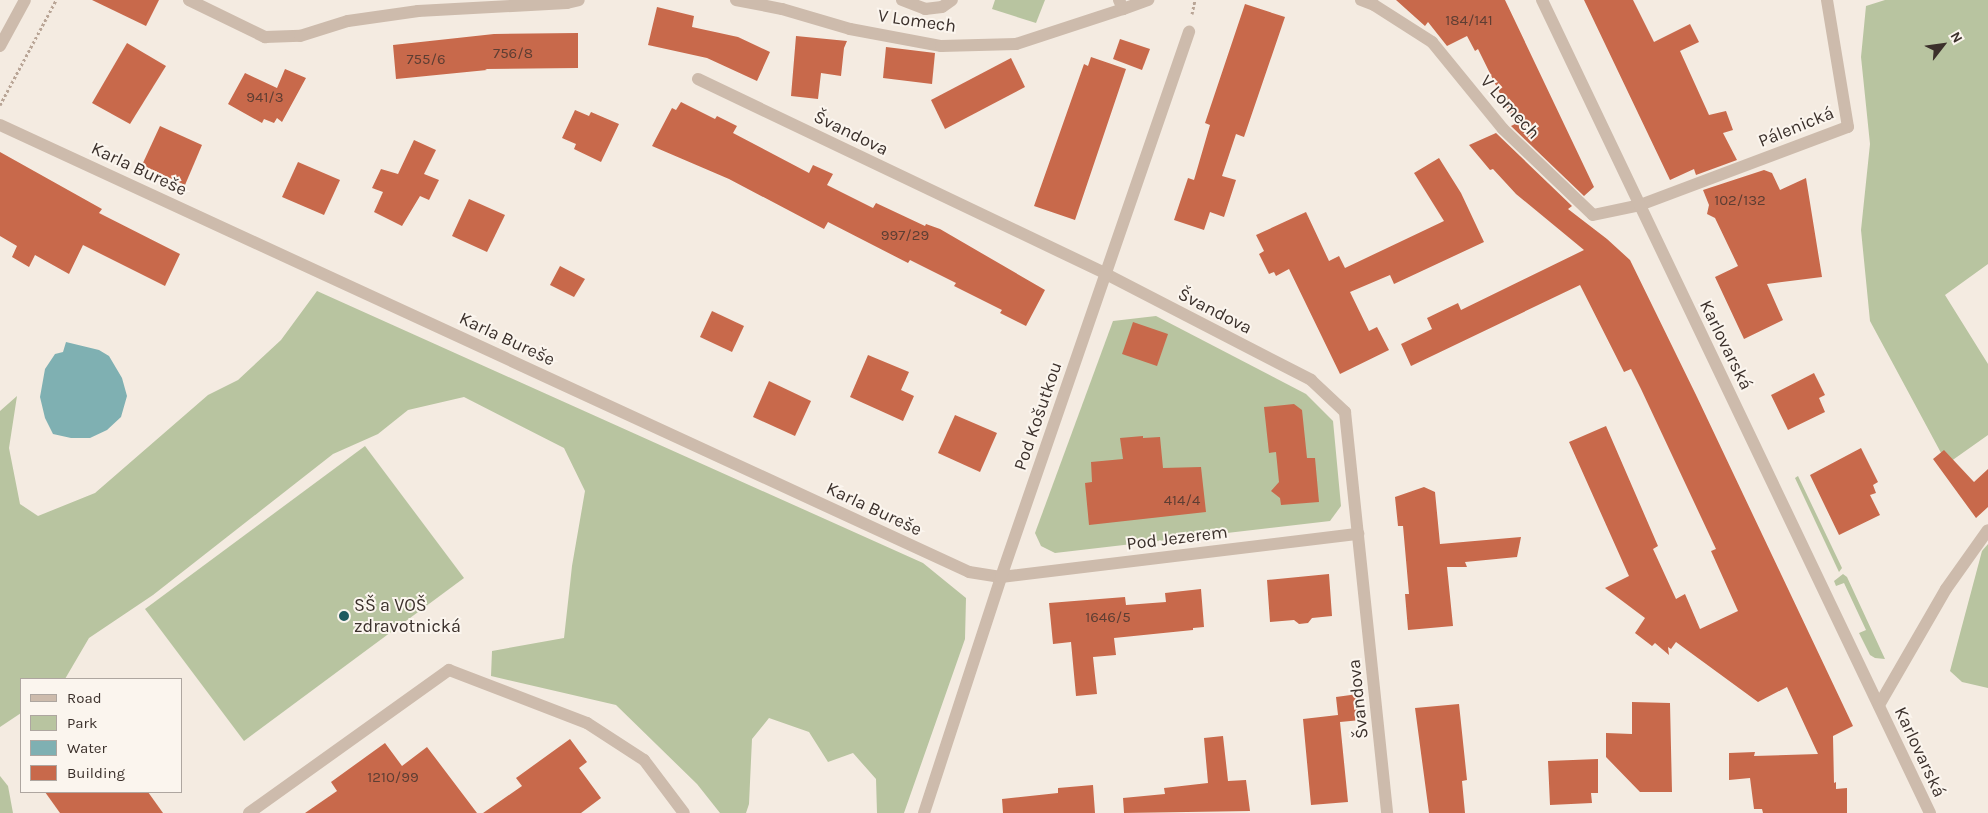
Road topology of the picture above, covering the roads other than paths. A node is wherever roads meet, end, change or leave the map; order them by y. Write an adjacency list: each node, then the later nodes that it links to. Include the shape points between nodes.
1 (25, 0): 13 (street)
2 (189, 0): 3 (street, via 265,37 300,36 348,21 418,11)
3 (579, 0)
4 (736, 0): 11 (street, V Lomech, via 782,9 850,29 941,46 1016,44)
5 (902, 0): 6 (street, via 925,9 942,8)
6 (952, 0)
7 (1148, 0): 11 (street, V Lomech)
8 (1361, 0): 16 (street, V Lomech, via 1432,42 1503,129 1593,215)
9 (1542, 0): 16 (street, Karlovarská)
10 (1827, 0): 16 (street, Pálenická, via 1848,127)
11 (1121, 4)
12 (1189, 32): 17 (street, Pod Košutkou)
13 (0, 46)
14 (698, 79): 17 (street, Švandova)
15 (0, 124): 20 (street, Karla Bureše, via 968,572)
16 (1640, 205): 21 (street, Karlovarská)
17 (1106, 274): 19 (street, Švandova, via 1310,380 1345,412); 20 (street, Pod Košutkou)
18 (1988, 530): 21 (street, Karlovarská, via 1946,589)
19 (1358, 534): 20 (street, Pod Jezerem); 25 (street, Švandova)
20 (1001, 577): 24 (street, Pod Košutkou)
21 (1879, 706): 26 (street, Karlovarská)
22 (249, 813): 23 (street, via 449,670 587,723 644,760)
23 (684, 813)
24 (924, 813)
25 (1388, 813)
26 (1930, 813)

